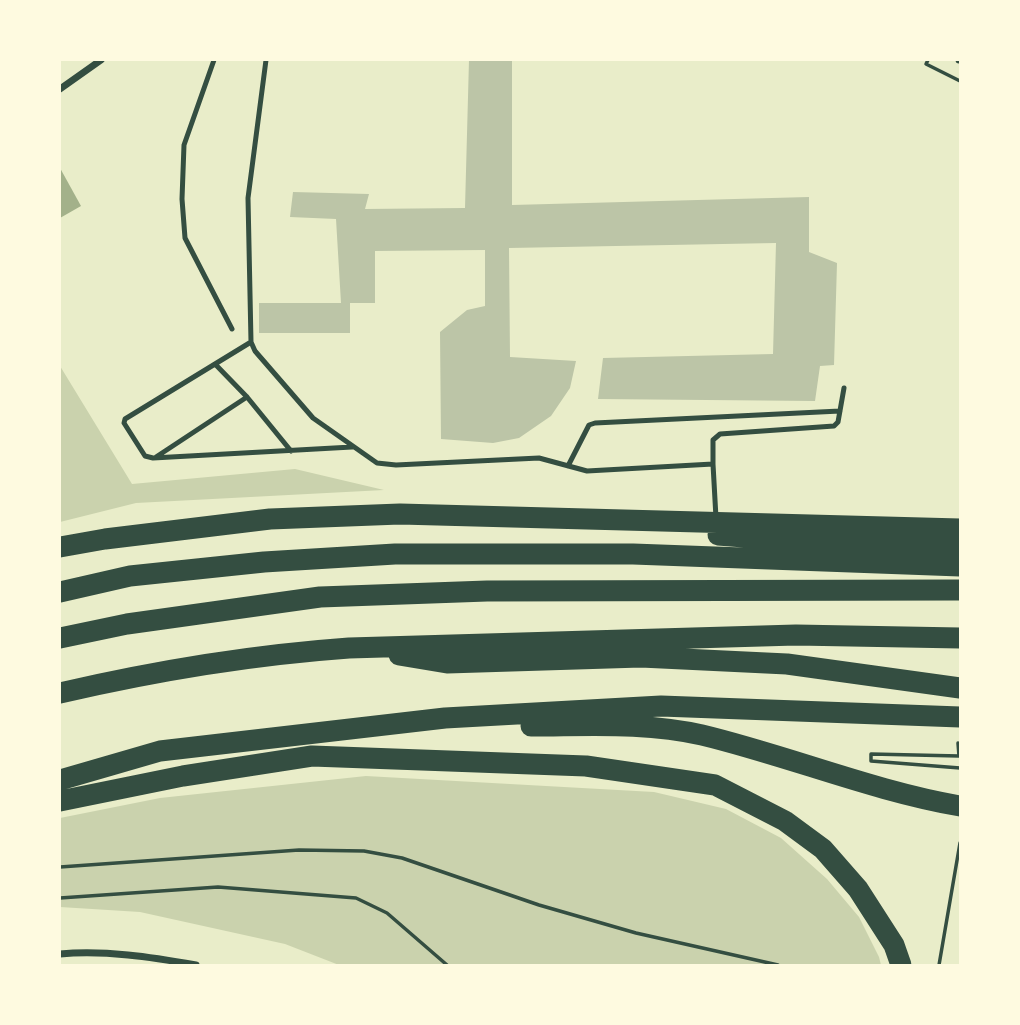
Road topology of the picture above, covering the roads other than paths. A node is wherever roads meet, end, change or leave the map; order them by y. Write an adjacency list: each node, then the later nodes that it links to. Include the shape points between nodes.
1 (101, 60): 4 (street)
2 (214, 60): 5 (lane, via 184,145 182,199 185,238)
3 (266, 60): 6 (lane, via 248,198)
4 (60, 89)
5 (232, 329)
6 (251, 342): 7 (lane); 11 (lane, via 313,418)
7 (215, 364): 9 (lane); 13 (lane, via 125,419 145,456)
8 (844, 388): 10 (lane)
9 (247, 397): 12 (lane); 13 (lane)
10 (840, 411): 14 (lane, via 838,422 830,428 716,436); 15 (lane, via 595,423 589,425)
11 (354, 447): 12 (lane); 15 (lane, via 386,464 539,458)
12 (291, 451): 13 (lane)
13 (153, 458)
14 (713, 464): 15 (lane, via 587,471); 17 (lane)
15 (568, 466)
16 (579, 518): 17 (highway); 19 (highway, via 400,514 270,519); 20 (highway, via 689,533)
17 (716, 522): 18 (highway)
18 (961, 529)
19 (60, 547)
20 (961, 550)
21 (961, 566): 23 (highway, via 632,554 395,554 143,575)
22 (961, 590): 24 (highway, via 487,591 320,597)
23 (60, 592)
24 (60, 638)
25 (961, 638): 26 (highway, via 796,635)
26 (349, 648): 27 (highway, via 447,663 641,657 787,664); 28 (highway, via 138,674)
27 (961, 688)
28 (60, 693)
29 (961, 717): 30 (highway, via 661,706)
30 (445, 718): 31 (highway, via 160,751); 33 (highway, via 530,726 630,726 700,735)
31 (60, 779)
32 (60, 801): 36 (highway, via 313,756 586,766 715,785 785,821 823,849 858,889 894,945)
33 (961, 806)
34 (60, 954): 35 (street, via 121,954)
35 (196, 965)
36 (901, 965)

